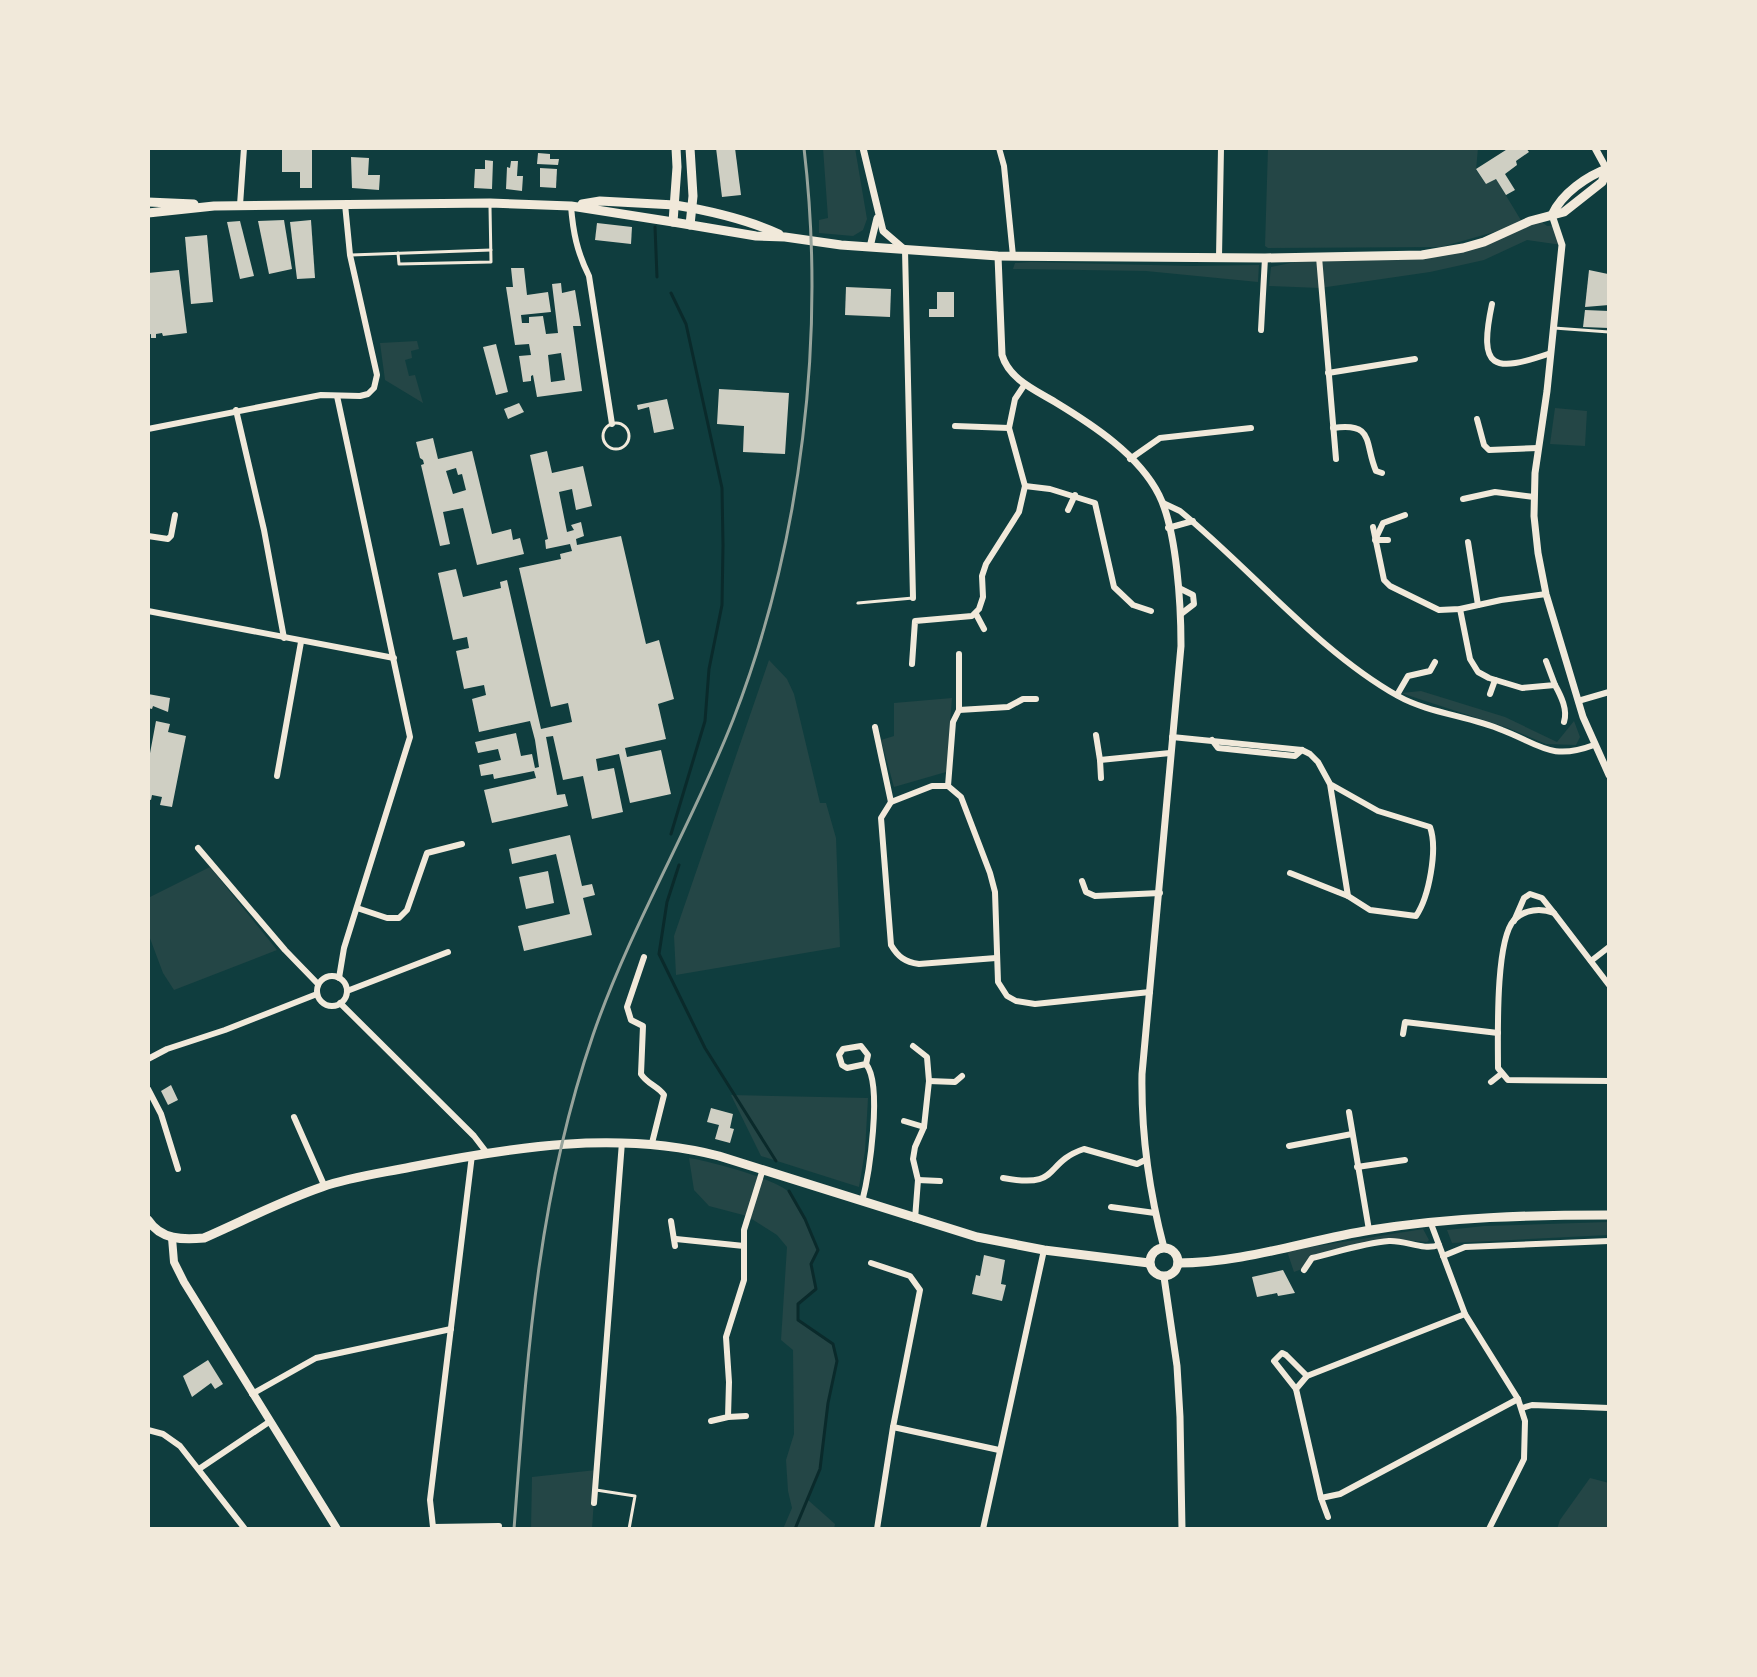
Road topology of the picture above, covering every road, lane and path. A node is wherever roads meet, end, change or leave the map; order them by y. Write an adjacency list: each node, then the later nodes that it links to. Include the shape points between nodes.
1 (244, 148): 12 (street)
2 (676, 148): 13 (main road)
3 (690, 148): 16 (main road)
4 (863, 148): 19 (street)
5 (999, 148): 29 (street)
6 (1221, 148): 30 (street)
7 (1595, 148): 8 (street)
8 (1608, 169): 18 (main road, via 1595,172 1557,204)
9 (148, 202): 14 (main road)
10 (490, 203): 11 (main road); 15 (main road); 24 (lane)
11 (345, 204): 12 (main road); 27 (street)
12 (240, 205): 14 (main road)
13 (675, 205): 15 (main road, via 600,201); 16 (main road); 20 (main road)
14 (214, 206): 17 (main road)
15 (571, 206): 20 (main road); 44 (street, via 578,254 589,276)
16 (692, 208): 21 (main road); 22 (main road)
17 (148, 213)
18 (1552, 215): 31 (main road, via 1443,252); 34 (street, via 1562,245)
19 (878, 216): 23 (street); 25 (street, via 886,236)
20 (673, 222): 21 (main road)
21 (690, 225): 22 (main road)
22 (785, 237): 23 (main road)
23 (870, 247): 25 (main road)
24 (491, 250): 26 (lane); 26 (lane, via 491,262 399,264)
25 (905, 250): 28 (main road); 71 (street)
26 (398, 253): 27 (lane)
27 (350, 255): 41 (street, via 377,375 374,388 360,396)
28 (998, 256): 29 (main road); 40 (street, via 1002,355 1007,368)
29 (1013, 256): 30 (main road)
30 (1219, 257): 32 (main road)
31 (1319, 257): 32 (main road); 39 (street)
32 (1265, 258): 35 (street)
33 (1492, 304): 37 (street, via 1486,340 1497,363 1510,366)
34 (1554, 328): 36 (lane); 37 (street)
35 (1261, 330)
36 (1609, 332)
37 (1551, 353): 50 (street)
38 (1415, 359): 39 (street)
39 (1328, 373): 48 (street)
40 (1025, 384): 46 (street, via 1015,399); 51 (street, via 1085,420)
41 (337, 396): 42 (street); 83 (street)
42 (236, 410): 49 (street); 80 (street)
43 (1477, 419): 50 (street, via 1489,450)
44 (612, 424): 44 (lane, via 628,432 628,442 618,449 603,440 605,428)
45 (955, 426): 46 (street)
46 (1009, 428): 54 (street)
47 (1251, 428): 51 (street, via 1160,438)
48 (1333, 428): 52 (street); 53 (street, via 1363,431 1376,471)
49 (148, 429)
50 (1538, 448): 56 (street)
51 (1130, 459): 58 (street)
52 (1336, 459)
53 (1382, 473)
54 (1025, 486): 55 (street); 78 (street, via 1019,512 986,564 983,597)
55 (1075, 495): 59 (street); 76 (street, via 1095,503 1117,593)
56 (1534, 497): 57 (street, via 1495,492); 70 (street)
57 (1463, 499)
58 (1163, 503): 62 (street); 64 (street)
59 (1068, 510)
60 (175, 515): 65 (street, via 168,539)
61 (1405, 515): 66 (street, via 1383,523)
62 (1193, 521): 64 (street); 91 (street, via 1350,663)
63 (1373, 527): 66 (street)
64 (1168, 528): 69 (street)
65 (148, 536)
66 (1375, 540): 67 (street); 74 (street, via 1381,574 1390,586 1432,609)
67 (1388, 540)
68 (1468, 542): 73 (street)
69 (1179, 588): 77 (street); 77 (street, via 1193,595 1194,604)
70 (1546, 594): 73 (street); 93 (street)
71 (913, 598): 72 (lane)
72 (858, 603)
73 (1478, 605): 74 (street)
74 (1460, 609): 87 (street, via 1470,659 1478,672)
75 (148, 611): 80 (street)
76 (1151, 611)
77 (1181, 614): 98 (street)
78 (974, 615): 79 (street); 86 (street, via 915,621)
79 (984, 629)
80 (284, 638): 81 (street)
81 (301, 642): 83 (street); 103 (street)
82 (959, 654): 94 (street)
83 (394, 658): 114 (street, via 409,743)
84 (1546, 661): 88 (street)
85 (1435, 662): 91 (street, via 1430,671 1408,676)
86 (912, 664)
87 (1495, 680): 88 (street, via 1522,688); 90 (street)
88 (1555, 685): 95 (street)
89 (1609, 692): 93 (street)
90 (1490, 694)
91 (1397, 695): 99 (street, via 1503,730 1542,749 1559,753)
92 (1036, 699): 94 (street)
93 (1578, 701): 99 (street)
94 (959, 710): 106 (street, via 953,722)
95 (1564, 722)
96 (875, 727): 107 (street)
97 (1096, 735): 101 (street)
98 (1172, 737): 100 (street); 105 (street, via 1264,753 1295,756 1302,750 1318,762)
99 (1594, 745): 102 (street)
100 (1170, 753): 101 (street); 112 (street)
101 (1100, 760): 104 (street)
102 (1609, 775)
103 (277, 776)
104 (1101, 778)
105 (1330, 784): 113 (street); 113 (street, via 1378,811 1430,827 1434,839 1426,903 1416,916 1370,910)
106 (948, 786): 107 (street, via 932,786); 120 (street, via 961,797 990,873)
107 (891, 802): 120 (street, via 881,818 880,836 891,945 897,956 919,964)
108 (462, 844): 114 (street, via 427,853 404,915 387,918)
109 (198, 848): 123 (street)
110 (1290, 873): 113 (street)
111 (1082, 881): 112 (street, via 1086,892 1095,896)
112 (1160, 893): 126 (street)
113 (1348, 896)
114 (357, 908): 122 (street)
115 (1554, 913): 116 (street, via 1529,911); 116 (street, via 1542,898 1530,894); 121 (street)
116 (1514, 921): 131 (street, via 1502,954)
117 (1609, 947): 121 (street)
118 (448, 952): 125 (street)
119 (644, 957): 148 (street, via 627,1007 631,1020 643,1026 641,1074 664,1095)
120 (996, 958): 126 (street, via 998,982 1016,1001 1035,1004)
121 (1591, 961): 124 (street)
122 (339, 978): 123 (street, via 325,977); 125 (street)
123 (318, 984): 127 (street)
124 (1609, 985)
125 (347, 991): 128 (street)
126 (1150, 992): 152 (street, via 1141,1112)
127 (317, 994): 128 (street, via 326,1005); 134 (street)
128 (340, 1003): 150 (street)
129 (1407, 1011): 130 (street)
130 (1405, 1022): 131 (street); 132 (street)
131 (1498, 1033): 136 (street)
132 (1403, 1034)
133 (913, 1046): 138 (street, via 927,1057)
134 (148, 1059)
135 (866, 1064): 135 (street, via 868,1055 861,1046 843,1049 839,1055 847,1068); 161 (street, via 873,1113)
136 (1501, 1074): 139 (street, via 1508,1080); 140 (street)
137 (962, 1076): 138 (street, via 955,1082)
138 (929, 1081): 145 (street)
139 (1609, 1081)
140 (1491, 1082)
141 (148, 1089): 155 (street)
142 (1349, 1112): 146 (street)
143 (294, 1117): 160 (street)
144 (904, 1121): 145 (street)
145 (924, 1127): 158 (street, via 913,1159)
146 (1352, 1134): 149 (street); 154 (street)
147 (622, 1142): 148 (main road); 150 (main road); 198 (street)
148 (652, 1143): 156 (main road)
149 (1289, 1146)
150 (487, 1153): 151 (main road)
151 (472, 1155): 160 (main road); 183 (street)
152 (1147, 1159): 157 (street, via 1137,1164 1084,1149 1038,1181); 163 (street)
153 (1405, 1160): 154 (street)
154 (1357, 1167): 169 (street)
155 (178, 1169)
156 (768, 1170): 161 (main road); 173 (street, via 747,1216)
157 (1003, 1178)
158 (918, 1180): 159 (street); 165 (street)
159 (940, 1181)
160 (324, 1185): 170 (main road, via 204,1238)
161 (862, 1202): 165 (main road)
162 (1111, 1207): 163 (street)
163 (1155, 1213): 174 (street)
164 (1609, 1215): 167 (main road)
165 (915, 1219): 175 (main road)
166 (671, 1221): 173 (street, via 675,1242)
167 (1430, 1221): 169 (main road); 172 (street)
168 (149, 1225): 170 (main road)
169 (1369, 1230): 179 (main road)
170 (172, 1238): 186 (main road, via 177,1270)
171 (1609, 1241): 176 (street, via 1465,1247)
172 (1439, 1245): 176 (street); 180 (street, via 1429,1249 1388,1241 1312,1258)
173 (744, 1246): 191 (street, via 744,1280 726,1337)
174 (1164, 1248): 178 (main road, via 1153,1253); 179 (main road, via 1174,1252)
175 (1044, 1250): 178 (main road); 196 (street)
176 (1443, 1256): 182 (street)
177 (871, 1263): 194 (street, via 910,1276 920,1290)
178 (1149, 1263): 181 (main road)
179 (1178, 1263): 181 (main road, via 1173,1274)
180 (1304, 1270)
181 (1164, 1277): 209 (street, via 1177,1366)
182 (1465, 1314): 184 (street); 187 (street)
183 (451, 1329): 186 (street, via 316,1358); 203 (street, via 430,1500)
184 (1307, 1376): 185 (street); 185 (street, via 1282,1353 1274,1361)
185 (1296, 1389): 199 (street)
186 (252, 1394): 193 (main road)
187 (1518, 1399): 188 (street); 199 (street, via 1340,1494)
188 (1522, 1408): 189 (street); 210 (street, via 1524,1459)
189 (1609, 1408)
190 (746, 1416): 191 (street)
191 (728, 1417): 192 (street)
192 (711, 1421)
193 (269, 1422): 197 (street); 205 (main road)
194 (893, 1427): 196 (street); 207 (street)
195 (148, 1430): 197 (street, via 172,1438)
196 (999, 1450): 208 (street)
197 (199, 1469): 204 (street)
198 (595, 1490): 200 (street); 206 (lane, via 635,1496)
199 (1321, 1498): 201 (street)
200 (594, 1503)
201 (1328, 1517)
202 (499, 1526): 203 (street)
203 (433, 1528)
204 (245, 1529)
205 (337, 1529)
206 (629, 1529)
207 (877, 1529)
208 (983, 1529)
209 (1182, 1529)
210 (1489, 1529)

